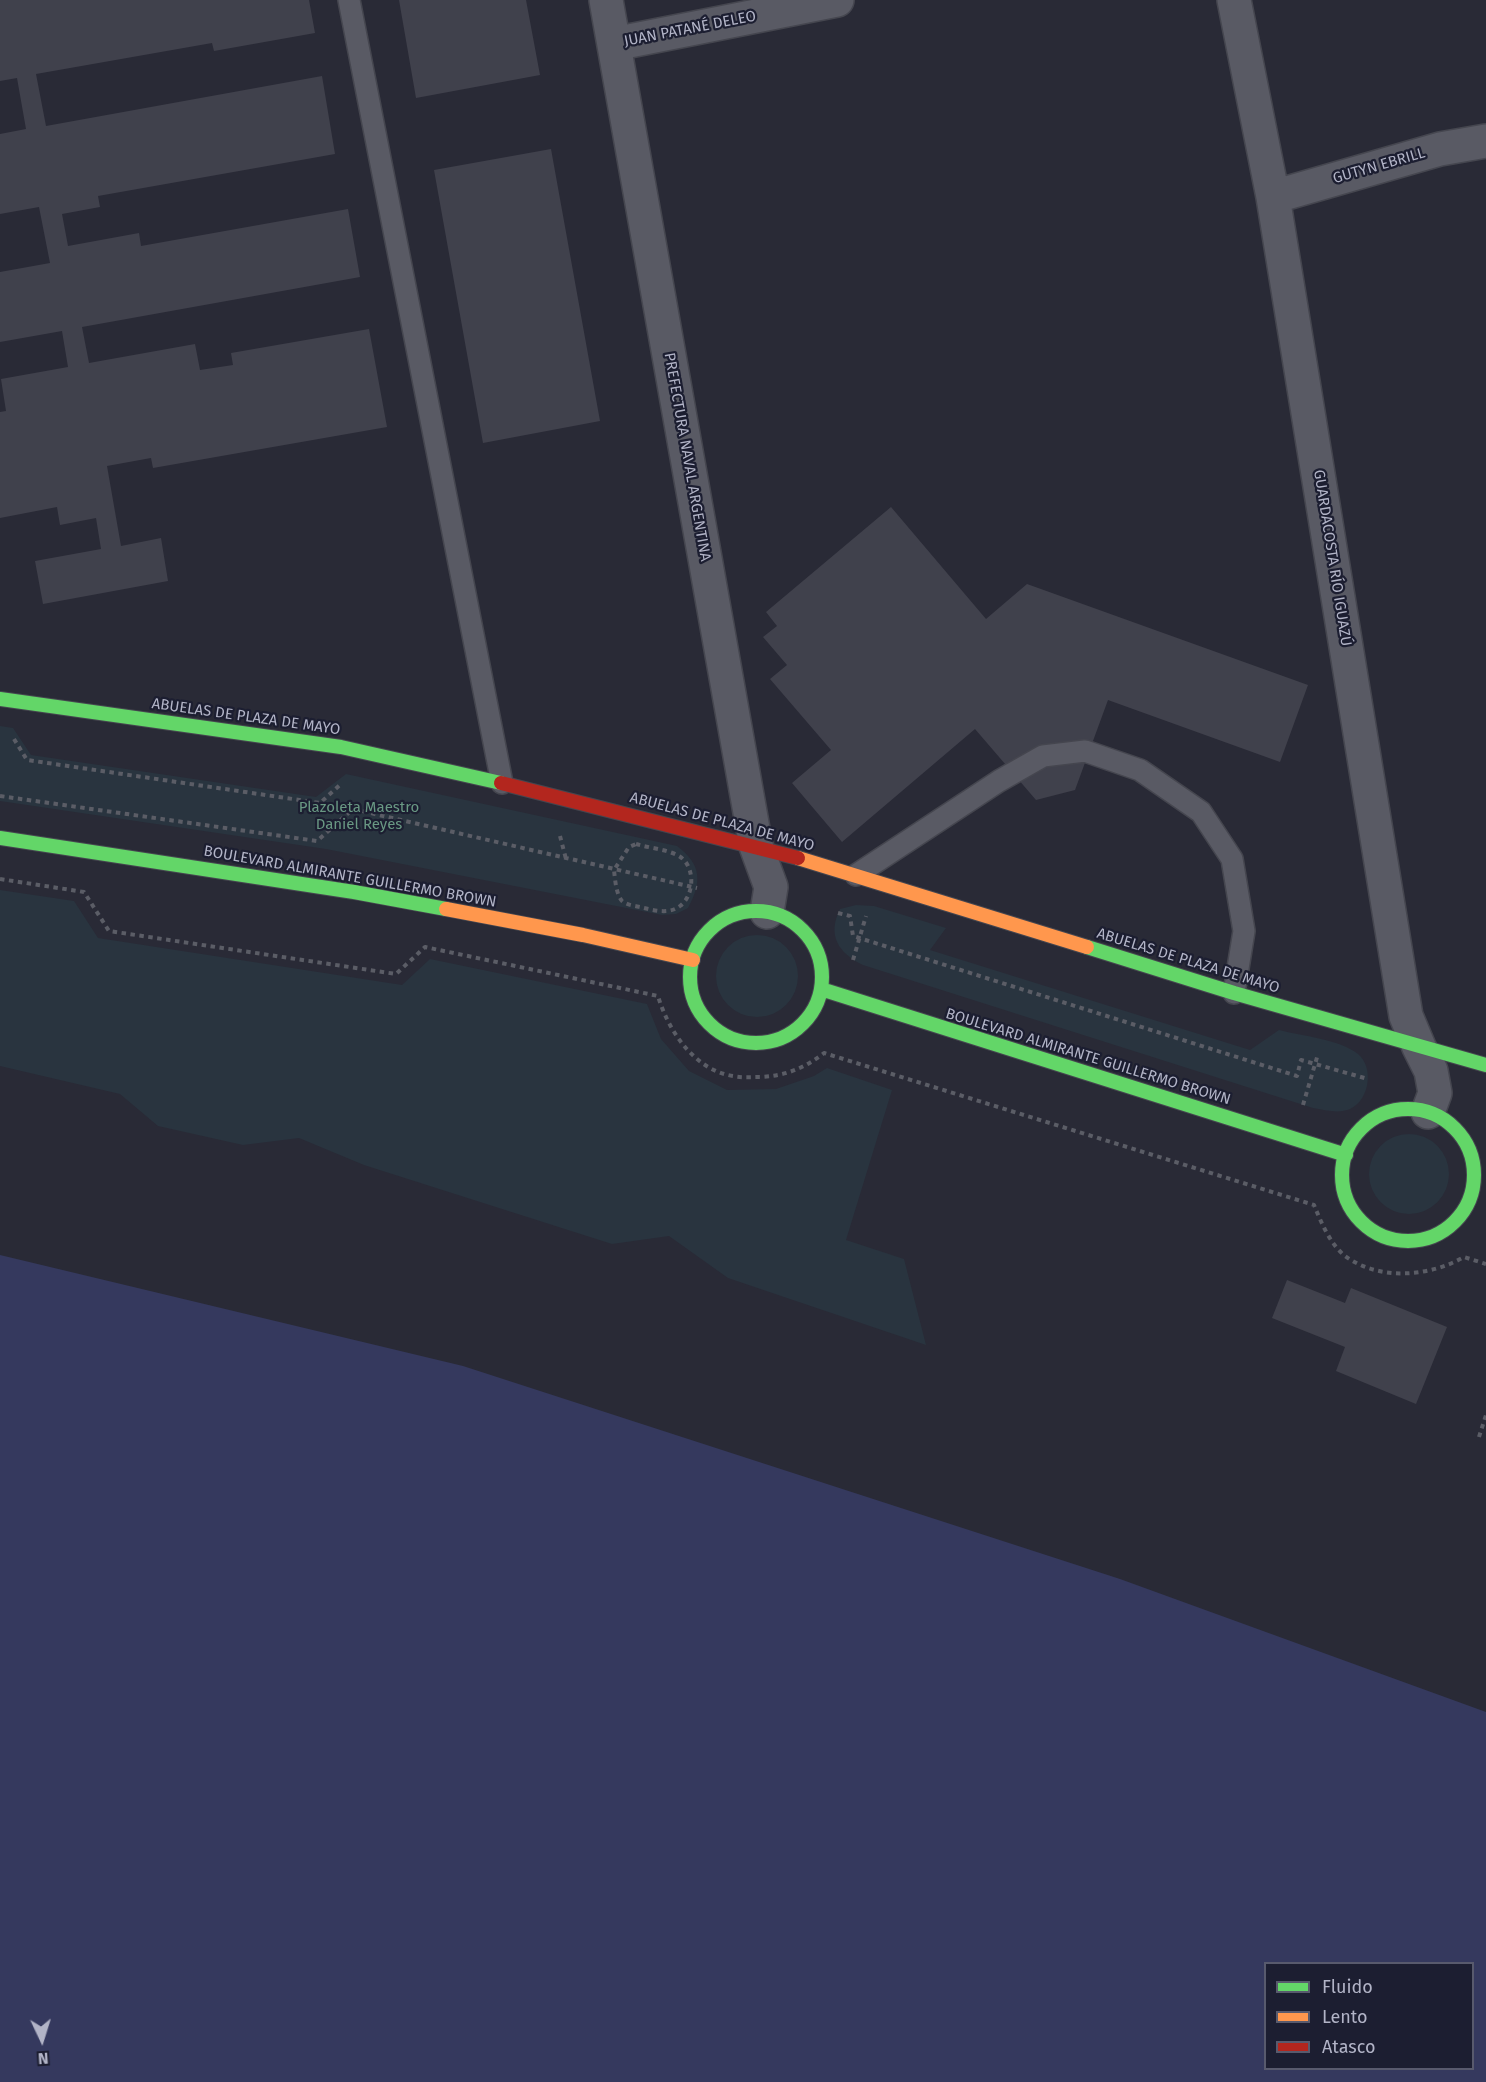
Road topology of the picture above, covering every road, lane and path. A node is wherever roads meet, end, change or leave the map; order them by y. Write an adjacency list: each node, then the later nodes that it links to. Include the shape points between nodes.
1 (349, 0): 11 (lane)
2 (606, 0): 5 (street, PREFECTURA NAVAL ARGENTINA)
3 (837, 0): 5 (street, JUAN PATANÉ DELEO)
4 (1234, 0): 7 (street, GUARDACOSTA RÍO IGUAZÚ)
5 (614, 44): 15 (street, PREFECTURA NAVAL ARGENTINA)
6 (1486, 141): 7 (street, GUTYN EBRILL, via 1440,149)
7 (1273, 197): 29 (street, GUARDACOSTA RÍO IGUAZÚ, via 1406,1016)
8 (0, 699): 11 (main road, ABUELAS DE PLAZA DE MAYO, via 341,747)
9 (10, 732): 10 (path, via 27,760 320,803)
10 (346, 780)
11 (502, 783): 15 (main road, ABUELAS DE PLAZA DE MAYO)
12 (0, 796): 16 (path, via 317,841 353,809)
13 (559, 829): 16 (path)
14 (0, 838): 25 (main road, BOULEVARD ALMIRANTE GUILLERMO BROWN, via 354,892)
15 (756, 846): 18 (main road, ABUELAS DE PLAZA DE MAYO); 22 (street, PREFECTURA NAVAL ARGENTINA, via 771,887)
16 (566, 859): 17 (path)
17 (614, 870): 20 (path); 20 (path, via 622,901 657,911 680,906); 20 (path, via 629,847 636,844 678,855 691,872)
18 (856, 875): 28 (main road, ABUELAS DE PLAZA DE MAYO); 28 (lane, via 1043,756 1084,751 1140,770 1201,812 1232,859 1244,931)
19 (0, 879): 39 (path, via 84,892 109,931 396,974 425,947 658,996 672,1028 695,1058 731,1076 784,1075 824,1053 1314,1205 1321,1224 1344,1255 1383,1272 1427,1272 1464,1257)
20 (690, 888): 21 (path)
21 (697, 888)
22 (767, 912): 25 (main road, via 730,916 711,928); 27 (main road, via 795,923 810,938 820,958)
23 (838, 913): 24 (path, via 850,916 853,936)
24 (859, 938): 26 (path); 31 (path, via 1297,1076 1300,1060)
25 (693, 960): 27 (main road, via 691,986 697,1007 710,1024 727,1036 748,1042 769,1041 789,1034 806,1021)
26 (853, 960)
27 (821, 989): 36 (main road, BOULEVARD ALMIRANTE GUILLERMO BROWN)
28 (1234, 993): 29 (main road, ABUELAS DE PLAZA DE MAYO)
29 (1419, 1047): 32 (main road); 35 (street, GUARDACOSTA RÍO IGUAZÚ, via 1431,1071 1435,1093)
30 (1319, 1053): 31 (path)
31 (1316, 1064): 33 (path); 34 (path)
32 (1486, 1065)
33 (1368, 1079)
34 (1303, 1105)
35 (1428, 1112): 36 (main road, via 1403,1108 1382,1114 1363,1126); 37 (main road, via 1446,1120 1462,1136 1472,1156 1474,1178)
36 (1346, 1155): 37 (main road, via 1343,1184 1349,1204 1362,1222 1379,1234 1399,1240 1421,1240 1441,1232 1457,1219)
37 (1470, 1195): 38 (main road)
38 (1486, 1200)
39 (1486, 1264)
40 (1486, 1414): 41 (path)
41 (1479, 1437)

